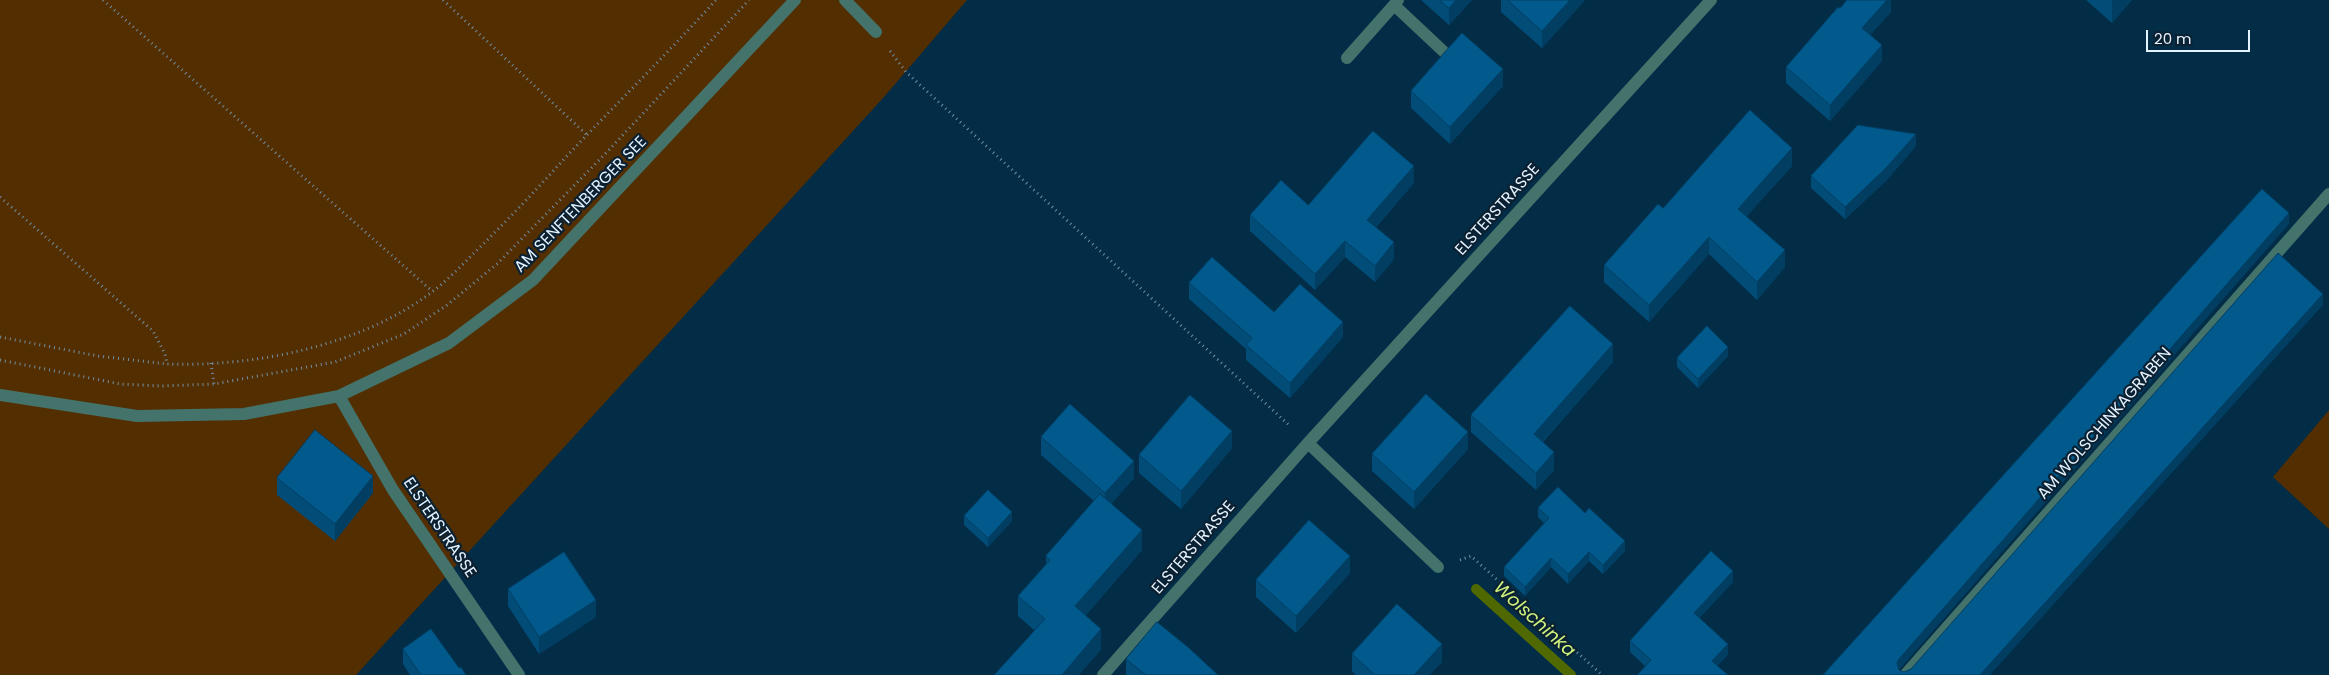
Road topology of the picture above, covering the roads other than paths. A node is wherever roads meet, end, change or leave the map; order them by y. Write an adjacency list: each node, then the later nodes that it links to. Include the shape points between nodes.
1 (795, 0): 10 (street, AM SENFTENBERGER SEE, via 533,280 449,343)
2 (845, 0): 5 (street)
3 (1711, 0): 11 (street, ELSTERSTRASSE)
4 (1396, 3): 6 (street); 7 (street)
5 (876, 32)
6 (1443, 51)
7 (1346, 58)
8 (2329, 194): 15 (street, AM WOLSCHINKAGRABEN)
9 (0, 395): 10 (street, AM SENFTENBERGER SEE, via 137,416 244,414)
10 (339, 396): 13 (street, ELSTERSTRASSE, via 393,490)
11 (1308, 443): 12 (street); 14 (street, ELSTERSTRASSE)
12 (1438, 567)
13 (519, 675)
14 (1103, 675)
15 (1905, 675)

